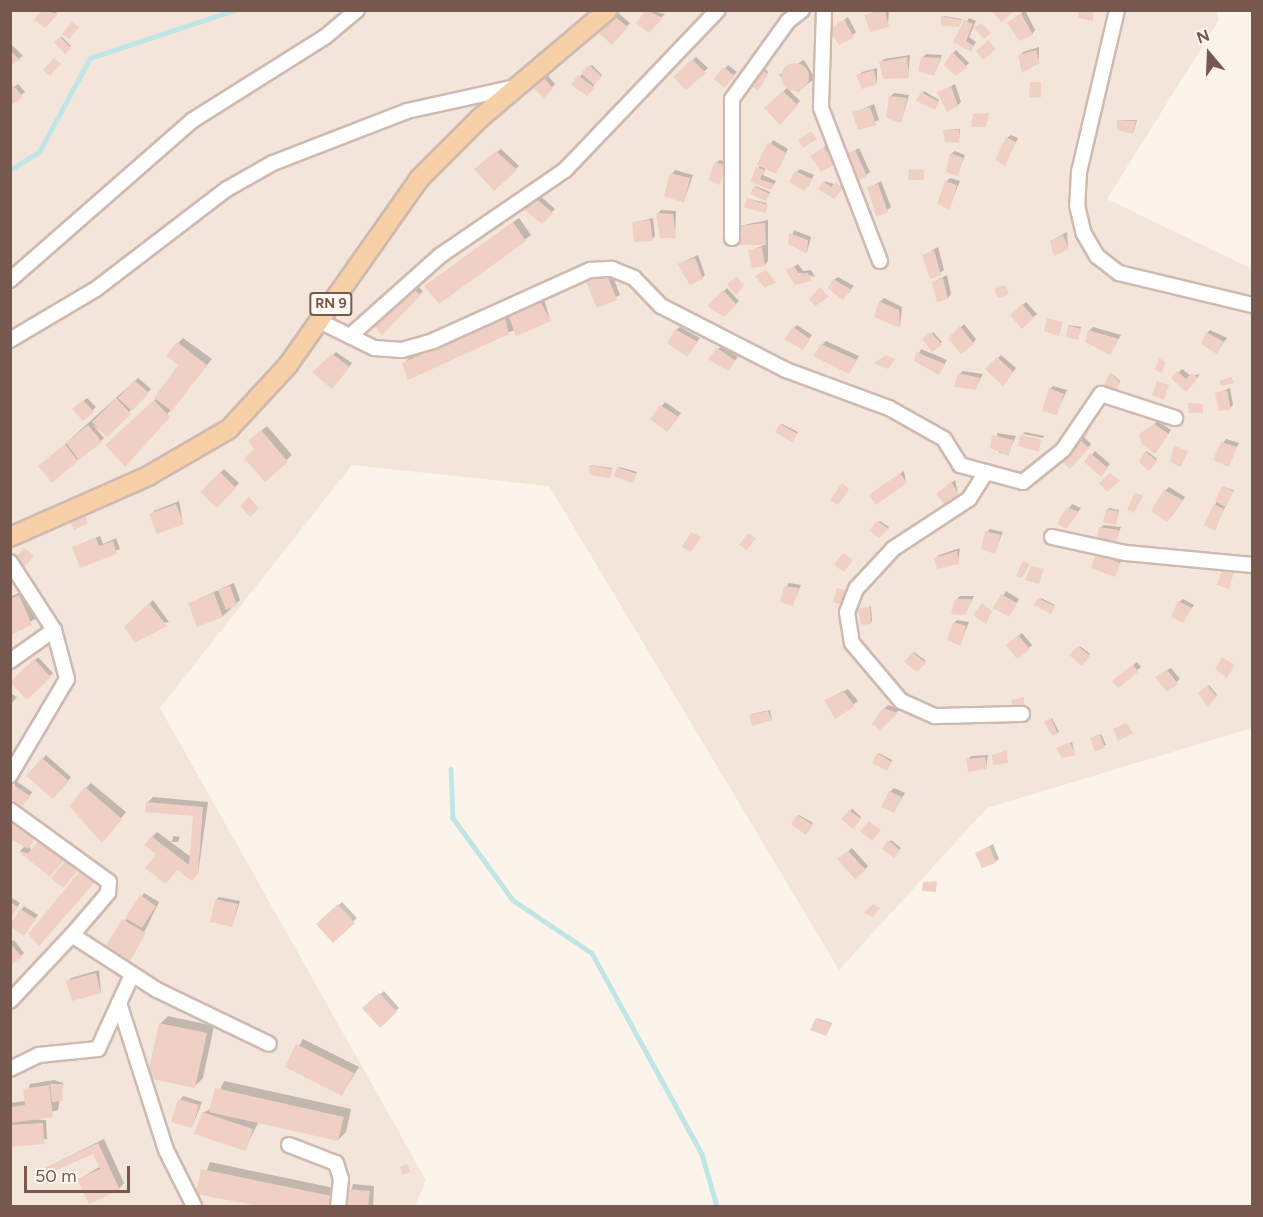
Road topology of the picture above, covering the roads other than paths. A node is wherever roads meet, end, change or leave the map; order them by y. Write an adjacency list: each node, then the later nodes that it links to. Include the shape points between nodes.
1 (357, 10): 10 (street, via 326,38 193,120)
2 (608, 10): 7 (main road, RN 9 / RN 9)
3 (718, 10): 13 (street, via 565,170 432,262)
4 (802, 10): 8 (street, via 788,21 732,99)
5 (824, 10): 9 (street, via 821,108)
6 (1117, 10): 11 (street, via 1078,172 1077,205 1083,232 1098,256 1119,273)
7 (516, 87): 12 (main road, RN 9 / RN 9, via 419,179); 14 (street, via 407,111 273,163 227,189 96,289)
8 (732, 238)
9 (880, 261)
10 (10, 280)
11 (1252, 306)
12 (319, 321): 13 (street); 17 (main road, RN 9 / RN 9, via 229,429 157,471)
13 (350, 336): 16 (street, via 374,348 402,350 433,341 590,270 612,268 634,278 661,306 786,370 889,408 944,439 960,465)
14 (10, 340)
15 (1175, 418): 16 (street, via 1101,394 1063,450 1023,482)
16 (986, 472): 23 (street, via 969,499 893,549 856,589 847,612 852,643 901,701 935,716)
17 (10, 537)
18 (1053, 537): 20 (street, via 1126,553)
19 (10, 562): 21 (street)
20 (1252, 565)
21 (54, 630): 22 (street); 24 (street, via 67,679)
22 (10, 661)
23 (1022, 714)
24 (10, 775)
25 (10, 810): 26 (street, via 109,882 108,893)
26 (72, 935): 27 (street); 28 (street)
27 (132, 975): 29 (street); 30 (street)
28 (10, 1001)
29 (119, 1003): 31 (street, via 98,1050 39,1054); 33 (street, via 166,1150)
30 (269, 1044)
31 (10, 1069)
32 (289, 1145): 34 (street, via 336,1162 341,1179)
33 (194, 1206)
34 (338, 1206)

